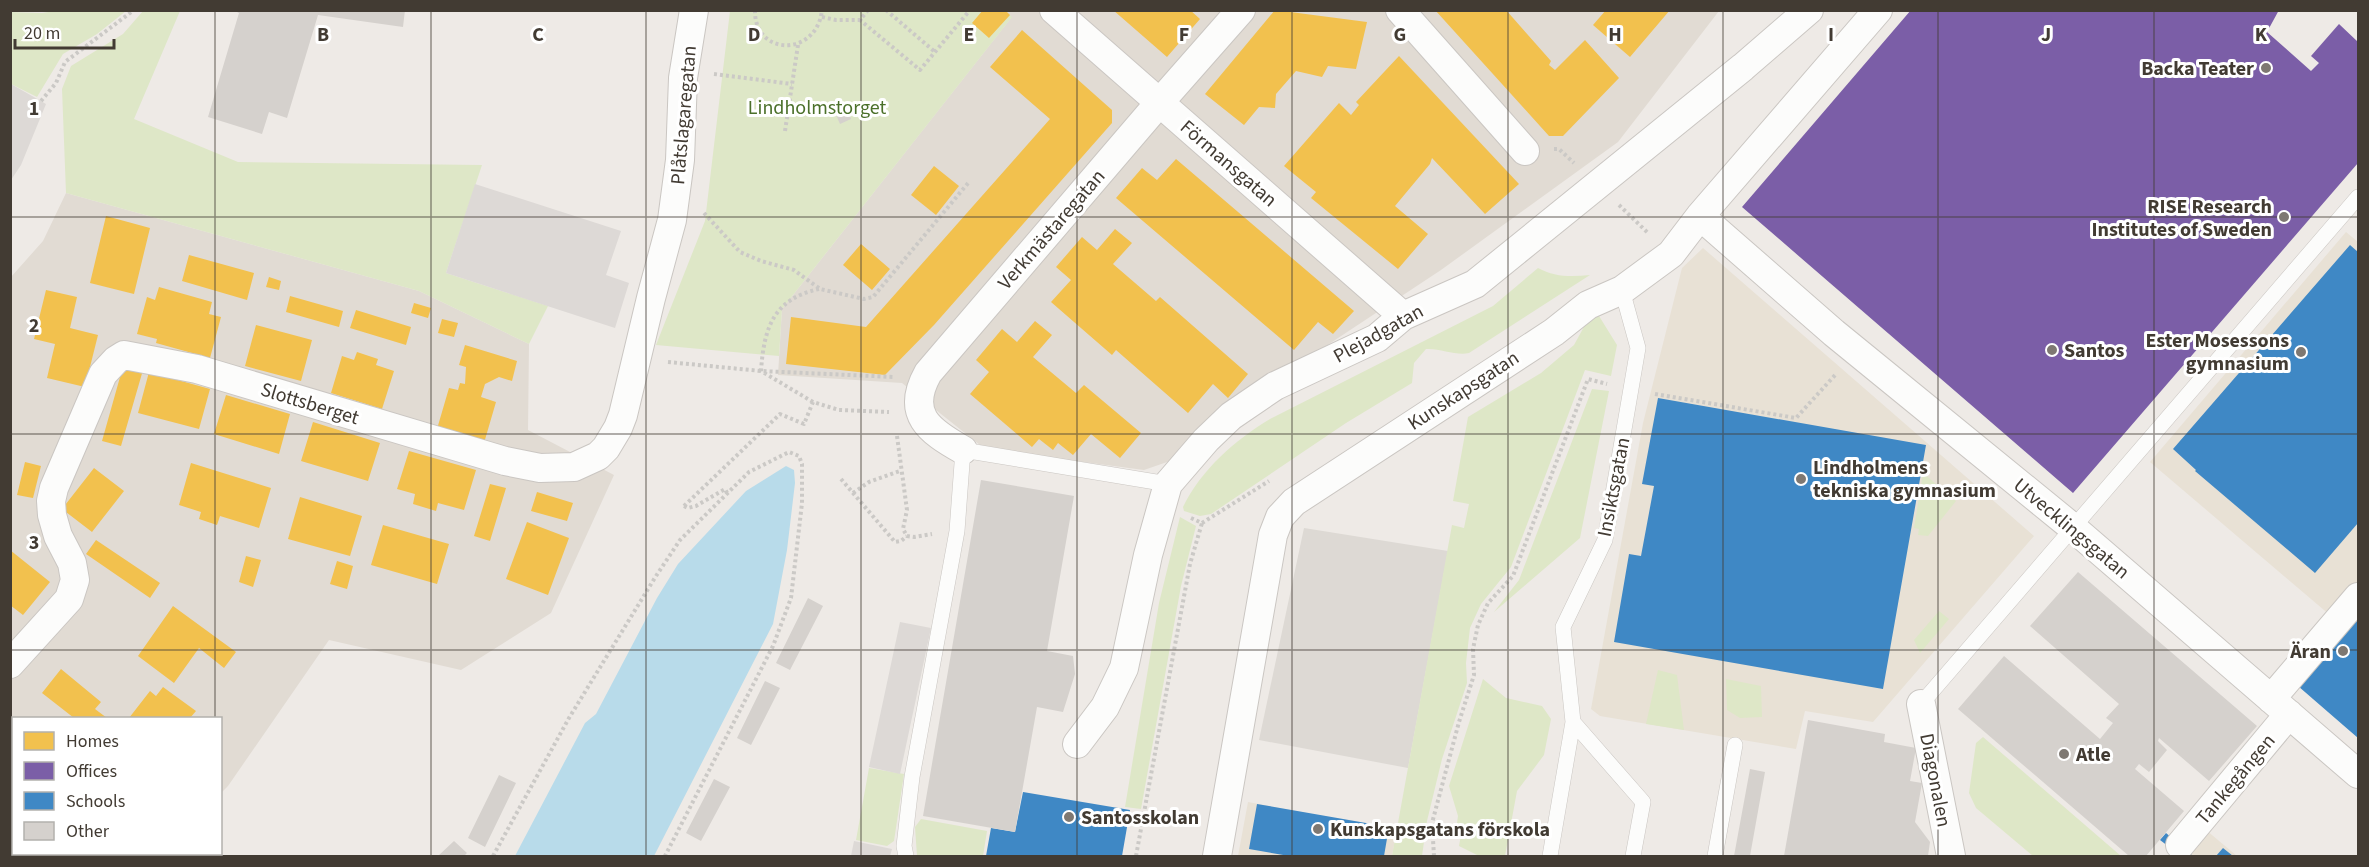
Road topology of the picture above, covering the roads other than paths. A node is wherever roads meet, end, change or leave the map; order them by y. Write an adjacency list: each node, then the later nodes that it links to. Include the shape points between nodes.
1 (694, 10): 11 (street, Plåtslagaregatan, via 684,70 678,183)
2 (1054, 10): 7 (street, Förmansgatan)
3 (1241, 10): 7 (street, Verkmästaregatan)
4 (1400, 10): 8 (street)
5 (1809, 10): 13 (street, Plejadgatan, via 1475,284)
6 (1878, 10): 10 (street, Kunskapsgatan)
7 (1160, 102): 13 (street, Förmansgatan); 14 (street, Verkmästaregatan, via 928,373 918,396 918,411 931,429)
8 (1525, 151)
9 (2358, 198): 16 (lane)
10 (1700, 216): 12 (street, Kunskapsgatan, via 1671,254); 16 (street, Utvecklingsgatan, via 1834,333)
11 (672, 220): 18 (street, Slottsberget, via 624,415 606,448 574,467 556,469 505,461 197,369 124,355 116,360 104,374 51,501 58,536 72,563 75,580 69,599)
12 (1622, 290): 21 (lane, Insiktsgatan, via 1638,348 1605,540 1563,627); 27 (street, Kunskapsgatan, via 1588,305 1554,332 1294,502 1281,518 1273,535)
13 (1403, 316): 15 (street, Plejadgatan, via 1377,338 1275,386 1231,416)
14 (963, 450): 15 (lane); 26 (lane, via 957,531 912,777)
15 (1168, 484): 22 (street, Plejadgatan, via 1124,668 1105,707)
16 (2072, 527): 19 (lane); 20 (street, Utvecklingsgatan)
17 (2358, 597): 20 (street, Tankegången)
18 (10, 664)
19 (1921, 704): 31 (street, Diagonalen)
20 (2280, 706): 24 (street, Utvecklingsgatan); 25 (street, Tankegången)
21 (1573, 722): 28 (lane, Insiktsgatan); 29 (lane, via 1643,802)
22 (1077, 744)
23 (1736, 745): 30 (lane)
24 (2358, 774)
25 (2175, 851)
26 (904, 853)
27 (1217, 856)
28 (1550, 856)
29 (1633, 856)
30 (1715, 856)
31 (1951, 856)

